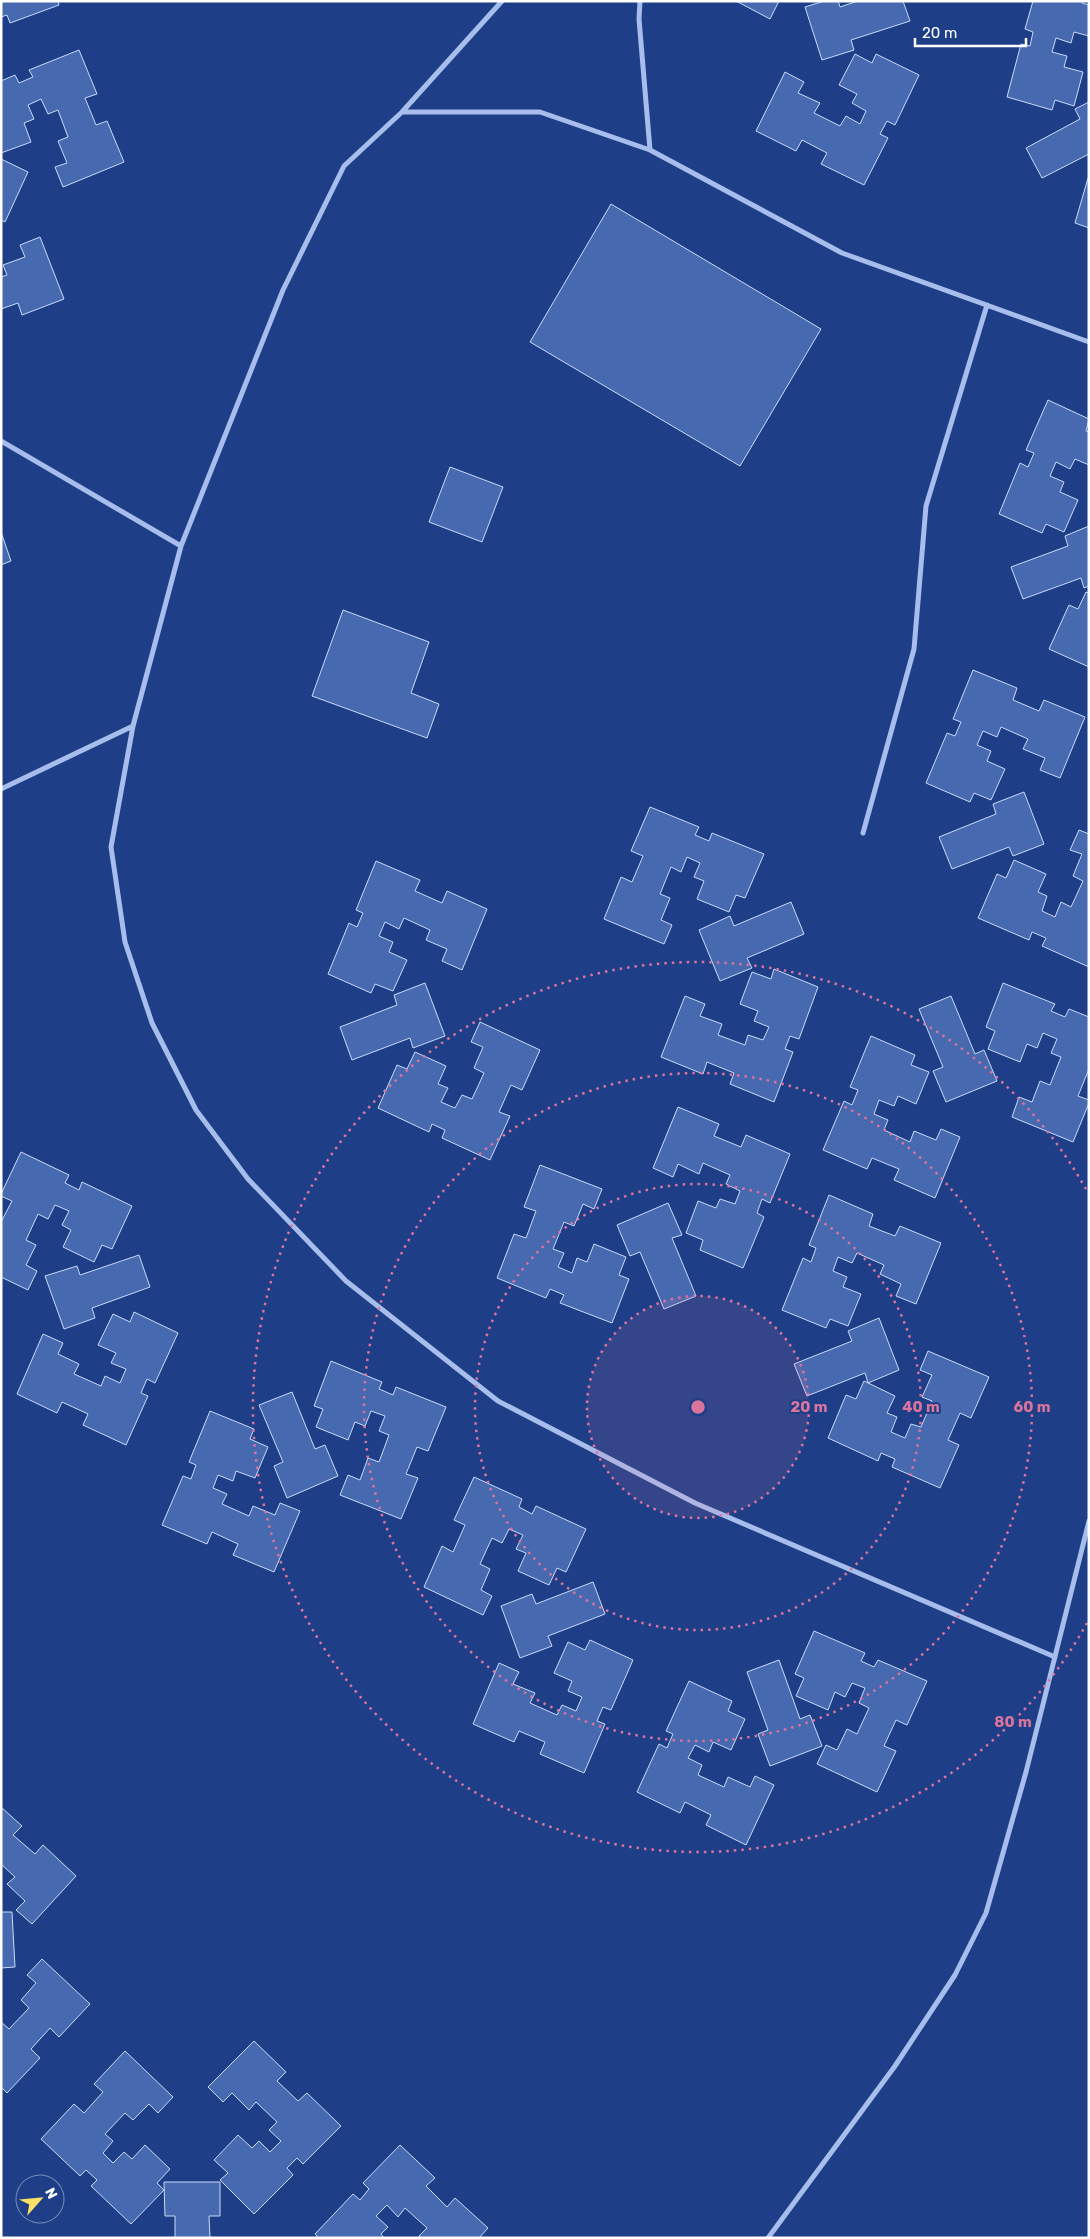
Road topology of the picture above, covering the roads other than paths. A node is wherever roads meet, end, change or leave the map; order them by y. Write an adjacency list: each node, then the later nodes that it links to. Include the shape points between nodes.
1 (502, 1): 3 (street)
2 (640, 1): 4 (street)
3 (402, 112): 4 (street, via 540,112); 8 (street, via 344,166 320,211 283,290)
4 (650, 150): 5 (street, via 842,253)
5 (987, 305): 6 (street); 11 (street, via 926,506 914,649)
6 (1089, 342)
7 (1, 441): 8 (street)
8 (181, 546): 9 (street)
9 (134, 726): 10 (street); 13 (street, via 111,847 125,942 152,1022 196,1110 248,1179 346,1281 498,1401 695,1503)
10 (1, 789)
11 (863, 832)
12 (1089, 1521): 13 (street)
13 (1055, 1656): 14 (street, via 986,1913 955,1975 895,2066)
14 (768, 2238)

